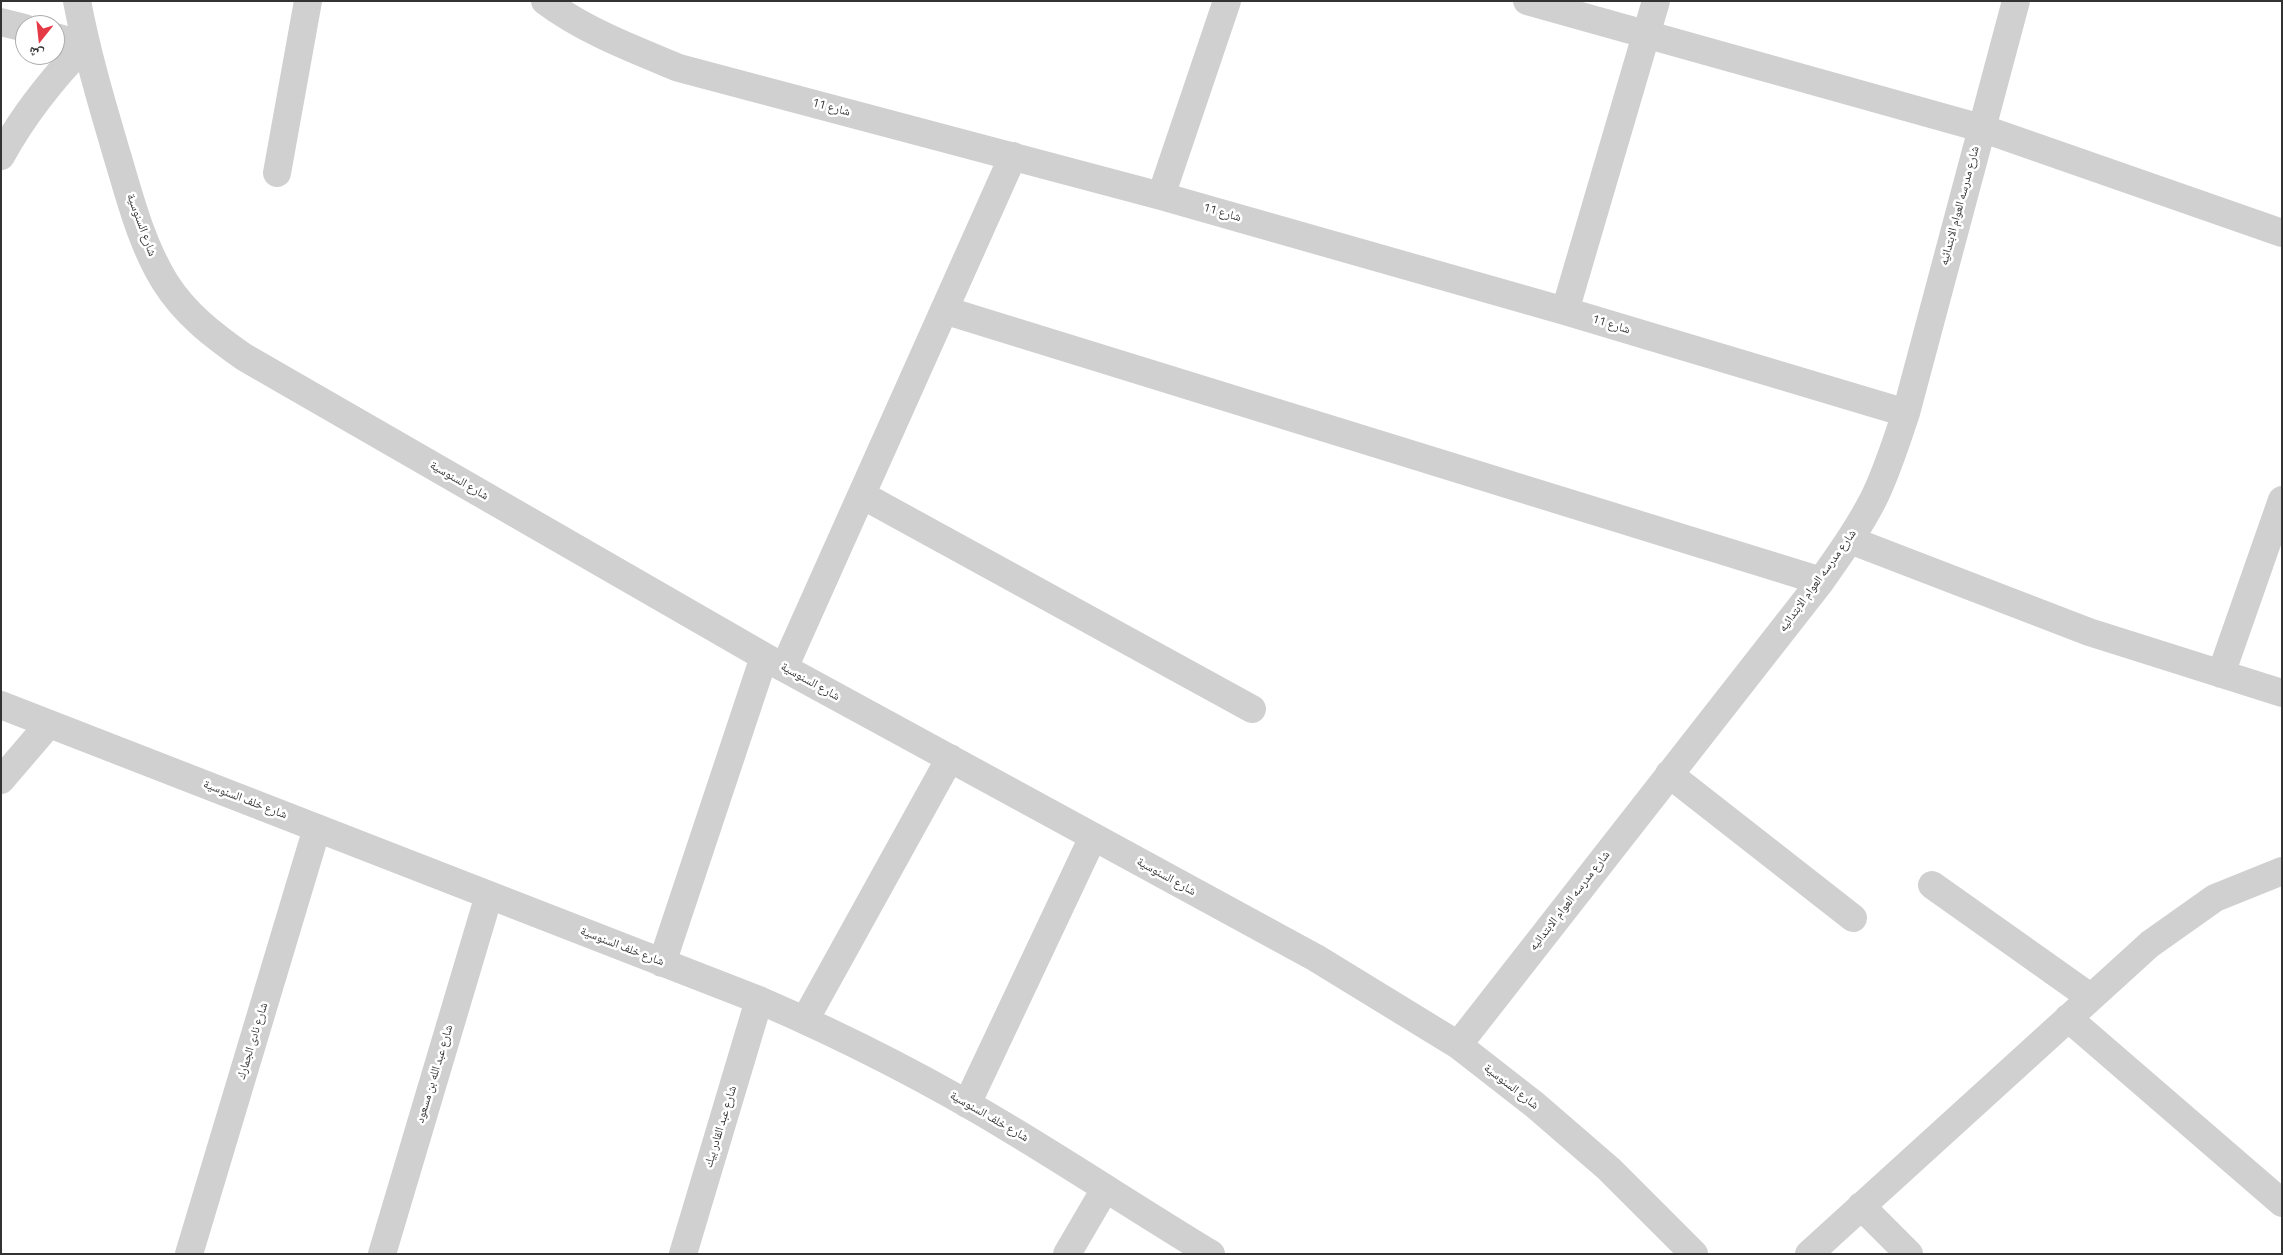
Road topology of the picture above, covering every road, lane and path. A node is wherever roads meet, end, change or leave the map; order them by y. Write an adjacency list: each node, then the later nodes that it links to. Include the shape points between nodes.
1 (76, 1): 12 (street, شارع السنوسية)
2 (308, 1): 16 (street)
3 (545, 1): 15 (street, شارع 11, via 590,28 679,68)
4 (1227, 1): 17 (street)
5 (1527, 1): 10 (street)
6 (1656, 1): 10 (street)
7 (2016, 1): 13 (street, شارع مدرسه العوام الابتدائيه)
8 (1, 22): 9 (street)
9 (15, 26)
10 (1646, 34): 13 (street); 20 (street)
11 (65, 40): 12 (street)
12 (85, 45): 14 (street, via 52,79 16,128); 26 (street, شارع السنوسية, via 148,251 166,283 214,337)
13 (1981, 128): 18 (street); 21 (street, شارع مدرسه العوام الابتدائيه)
14 (1, 156)
15 (1013, 156): 17 (street, شارع 11); 19 (street)
16 (277, 172)
17 (1161, 196): 20 (street, شارع 11)
18 (2282, 233)
19 (944, 310): 22 (street); 25 (street)
20 (1565, 311): 21 (street, شارع 11)
21 (1906, 413): 24 (street, شارع مدرسه العوام الابتدائيه, via 1874,498)
22 (862, 495): 26 (street); 30 (street)
23 (2282, 500): 27 (street)
24 (1850, 540): 25 (street, شارع مدرسه العوام الابتدائيه); 27 (street, via 2089,632)
25 (1821, 581): 33 (street, شارع مدرسه العوام الابتدائيه)
26 (774, 662): 32 (street, شارع السنوسية); 41 (street)
27 (2221, 674): 28 (street)
28 (2282, 693)
29 (1, 705): 31 (street, شارع خلف السنوسية)
30 (1252, 708)
31 (49, 724): 34 (street); 35 (street, شارع خلف السنوسية)
32 (950, 758): 36 (street, شارع السنوسية); 45 (street)
33 (1669, 774): 40 (street); 46 (street, شارع مدرسه العوام الابتدائيه)
34 (1, 780)
35 (317, 828): 39 (street, شارع خلف السنوسية); 52 (street, شارع نادى الجمارك)
36 (1093, 837): 46 (street, شارع السنوسية, via 1316,958); 47 (street)
37 (2282, 871): 42 (street, via 2215,898 2150,944)
38 (1932, 885): 42 (street)
39 (489, 895): 41 (street, شارع خلف السنوسية); 53 (street, شارع عبد الله بن مسعود)
40 (1853, 918)
41 (662, 963): 43 (street, شارع خلف السنوسية)
42 (2090, 997): 44 (street)
43 (759, 1000): 45 (street, شارع خلف السنوسية); 54 (street, شارع عبد القادر بيك)
44 (2068, 1018): 49 (street); 50 (street)
45 (805, 1020): 47 (street, شارع خلف السنوسية)
46 (1458, 1045): 56 (street, شارع السنوسية, via 1609,1169)
47 (967, 1104): 48 (street, شارع خلف السنوسية)
48 (1105, 1189): 51 (street, شارع خلف السنوسية); 55 (street)
49 (2282, 1204)
50 (1861, 1206): 57 (street); 58 (street)
51 (1205, 1252)
52 (189, 1254)
53 (382, 1254)
54 (683, 1254)
55 (1067, 1254)
56 (1694, 1254)
57 (1808, 1254)
58 (1909, 1254)

